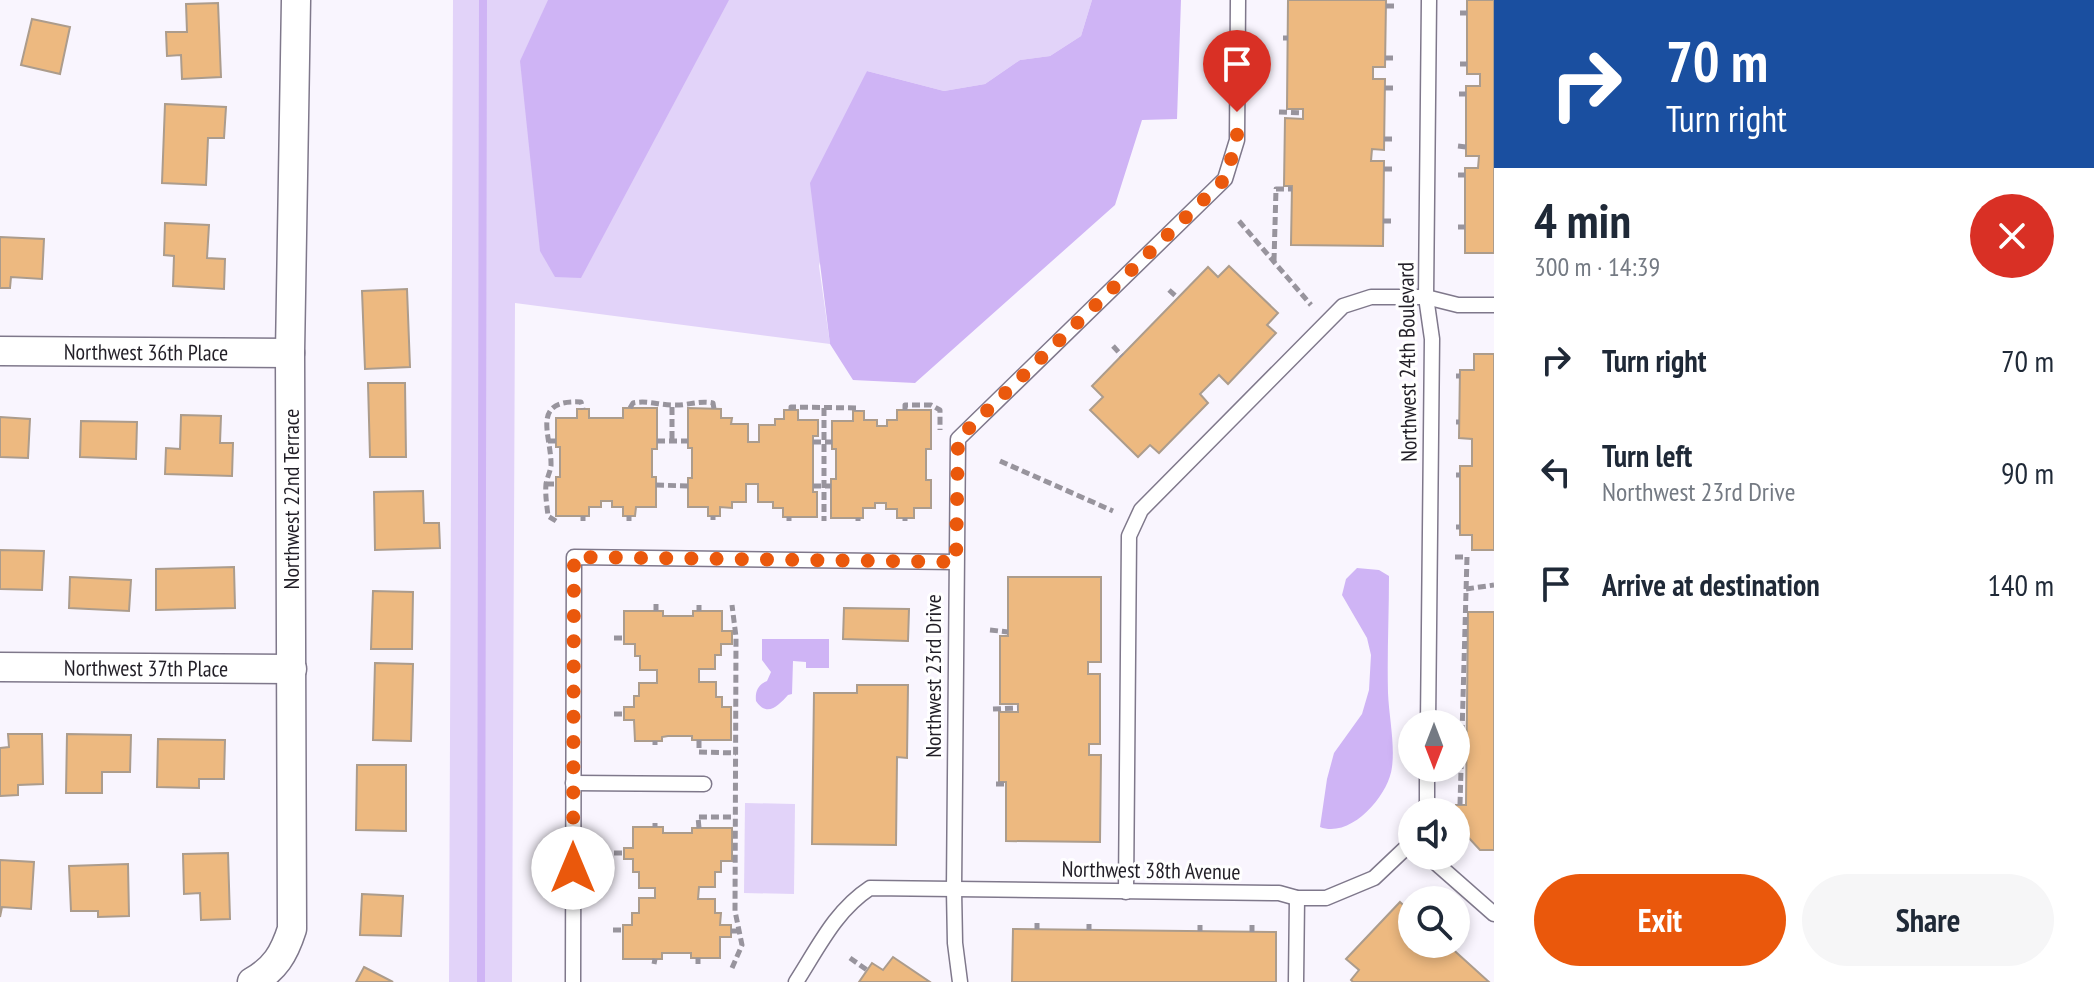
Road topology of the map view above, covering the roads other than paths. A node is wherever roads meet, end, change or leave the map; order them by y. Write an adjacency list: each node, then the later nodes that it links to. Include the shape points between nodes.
1 (296, 0): 7 (street, Northwest 22nd Terrace)
2 (1238, 0): 8 (lane, Northwest 23rd Drive, via 1237,140 1225,179 958,439)
3 (1429, 0): 4 (lane, Northwest 24th Boulevard)
4 (1426, 297): 5 (lane, via 1458,305); 11 (lane, Northwest 24th Boulevard, via 1432,339); 17 (lane, via 1371,297 1343,306 1141,510 1129,536)
5 (1494, 305)
6 (0, 351): 7 (street, Northwest 36th Place)
7 (290, 353): 10 (street, Northwest 22nd Terrace)
8 (956, 562): 12 (lane, via 574,557); 16 (lane, Northwest 23rd Drive)
9 (0, 667): 10 (street, Northwest 37th Place)
10 (292, 669): 20 (street, Northwest 22nd Terrace, via 292,929 284,953 269,972)
11 (1428, 710)
12 (573, 783): 13 (lane); 21 (lane)
13 (704, 784)
14 (1398, 855): 18 (lane, Northwest 38th Avenue, via 1374,878 1326,898)
15 (1444, 870): 19 (lane)
16 (954, 890): 17 (lane, Northwest 38th Avenue); 22 (lane, Northwest 38th Avenue, via 870,888 840,913); 23 (lane, Northwest 23rd Drive)
17 (1126, 892): 18 (lane, Northwest 38th Avenue, via 1279,893)
18 (1297, 898): 24 (lane)
19 (1494, 914)
20 (252, 982)
21 (573, 982)
22 (796, 982)
23 (960, 982)
24 (1296, 982)

